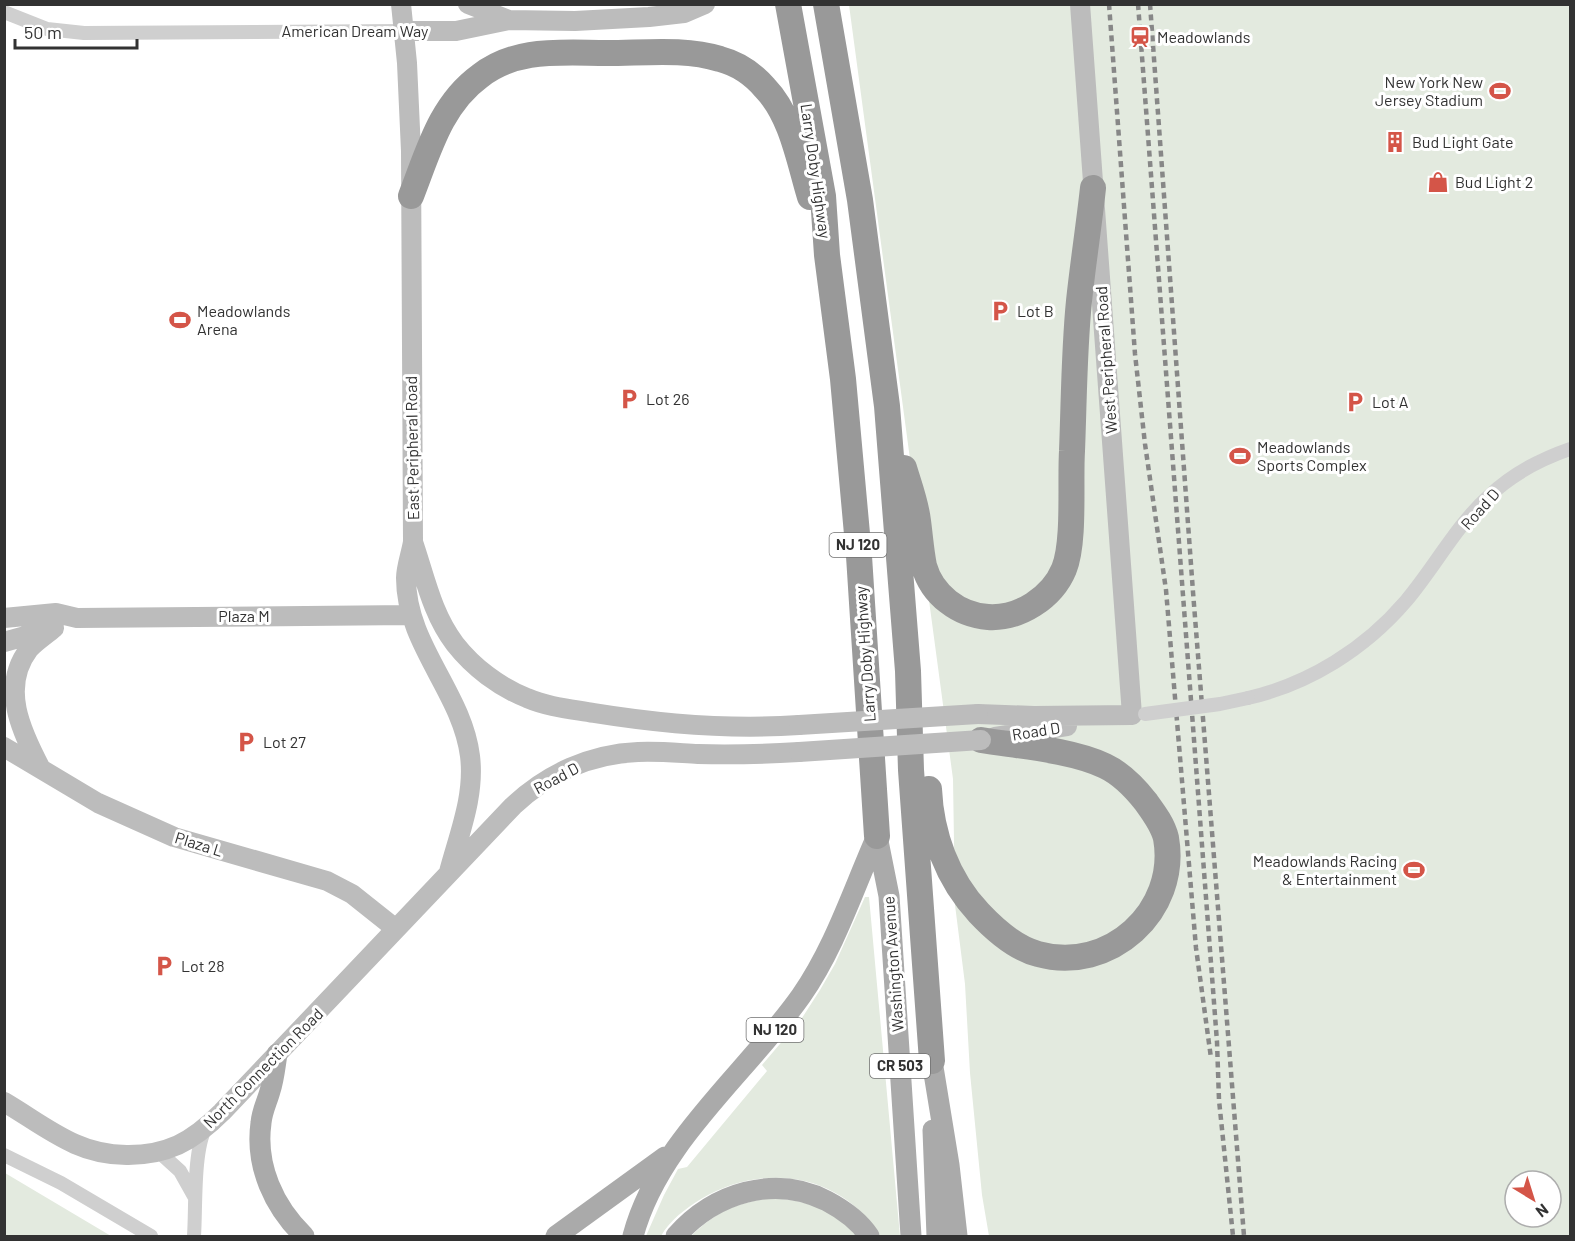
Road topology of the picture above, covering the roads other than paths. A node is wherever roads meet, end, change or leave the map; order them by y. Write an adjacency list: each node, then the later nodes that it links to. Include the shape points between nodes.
1 (401, 4): 10 (street, East Peripheral Road)
2 (468, 4): 9 (street)
3 (705, 4): 9 (street, American Dream Way, via 684,13 649,17)
4 (789, 4): 14 (highway, Larry Doby Highway / NJ 120, via 823,196)
5 (826, 4): 11 (highway, NJ 120)
6 (839, 4): 11 (highway)
7 (1080, 4): 12 (street, West Peripheral Road)
8 (4, 12): 10 (street, American Dream Way, via 47,29 84,33)
9 (509, 20): 10 (street, American Dream Way, via 456,31)
10 (404, 31): 13 (street, East Peripheral Road)
11 (840, 81): 15 (highway, NJ 120)
12 (1093, 188): 15 (highway, via 1079,302 1069,549 1059,579 1045,596 1013,614 977,615 946,600 934,586 925,568 918,519); 24 (street, West Peripheral Road)
13 (411, 196): 14 (highway, via 451,105 473,82 499,65 541,54 700,54 742,68 777,104 788,126); 17 (street, East Peripheral Road)
14 (827, 255): 28 (highway, Larry Doby Highway / NJ 120, via 854,497)
15 (887, 406): 23 (highway, NJ 120)
16 (1570, 449): 24 (street, Road D, bridge, via 1518,473 1487,497 1405,602 1361,644 1278,690 1220,704)
17 (413, 542): 18 (street, East Peripheral Road, via 405,576); 24 (street, bridge, via 432,603 453,642 486,674 512,692 563,709 677,725 741,728 978,714)
18 (410, 615): 20 (street, Plaza M); 29 (street, East Peripheral Road, via 456,707 470,757 468,808)
19 (4, 618): 20 (street, Plaza M, via 56,613)
20 (77, 618): 21 (street, Plaza M)
21 (54, 628): 22 (street, Plaza M); 27 (street, via 27,650 16,666 10,689 14,718)
22 (4, 642)
23 (908, 671): 25 (highway, via 929,770 931,814 942,856 974,908 1007,938 1038,954 1082,957 1117,944 1145,919 1159,896 1166,837 1156,816 1128,781 1105,766 1072,755); 32 (highway, NJ 120, via 911,770)
24 (1139, 714): 25 (street, Road D)
25 (981, 740): 29 (street, Road D, bridge, via 799,752 637,752 606,756 576,765 529,792)
26 (4, 747): 27 (street, Plaza L)
27 (41, 769): 30 (street, Plaza L, via 98,803 164,833 327,881 352,894)
28 (877, 836): 35 (main road, Larry Doby Highway / NJ 120, via 832,942 802,994); 46 (main road, Washington Avenue / CR 503, via 889,896)
29 (448, 875): 30 (street, North Connection Road)
30 (396, 929): 31 (street, North Connection Road)
31 (277, 1054): 34 (street, North Connection Road); 41 (main road, via 261,1124 260,1153 273,1195)
32 (932, 1061): 47 (main road, CR 503); 48 (main road, NJ 120)
33 (4, 1102): 36 (street, North Connection Road, via 63,1138 98,1152)
34 (206, 1127): 36 (street, North Connection Road, via 177,1145); 38 (street, via 200,1145)
35 (675, 1149): 42 (main road); 43 (main road, Larry Doby Highway / NJ 120, via 655,1180)
36 (158, 1151): 38 (street, via 180,1171)
37 (4, 1155): 39 (street, via 62,1183)
38 (195, 1196): 40 (street)
39 (151, 1236)
40 (194, 1236)
41 (304, 1236)
42 (556, 1236)
43 (633, 1236)
44 (676, 1236): 45 (main road, via 717,1203 743,1192 768,1188 818,1197 850,1216)
45 (869, 1236)
46 (911, 1236)
47 (937, 1236)
48 (957, 1236)

